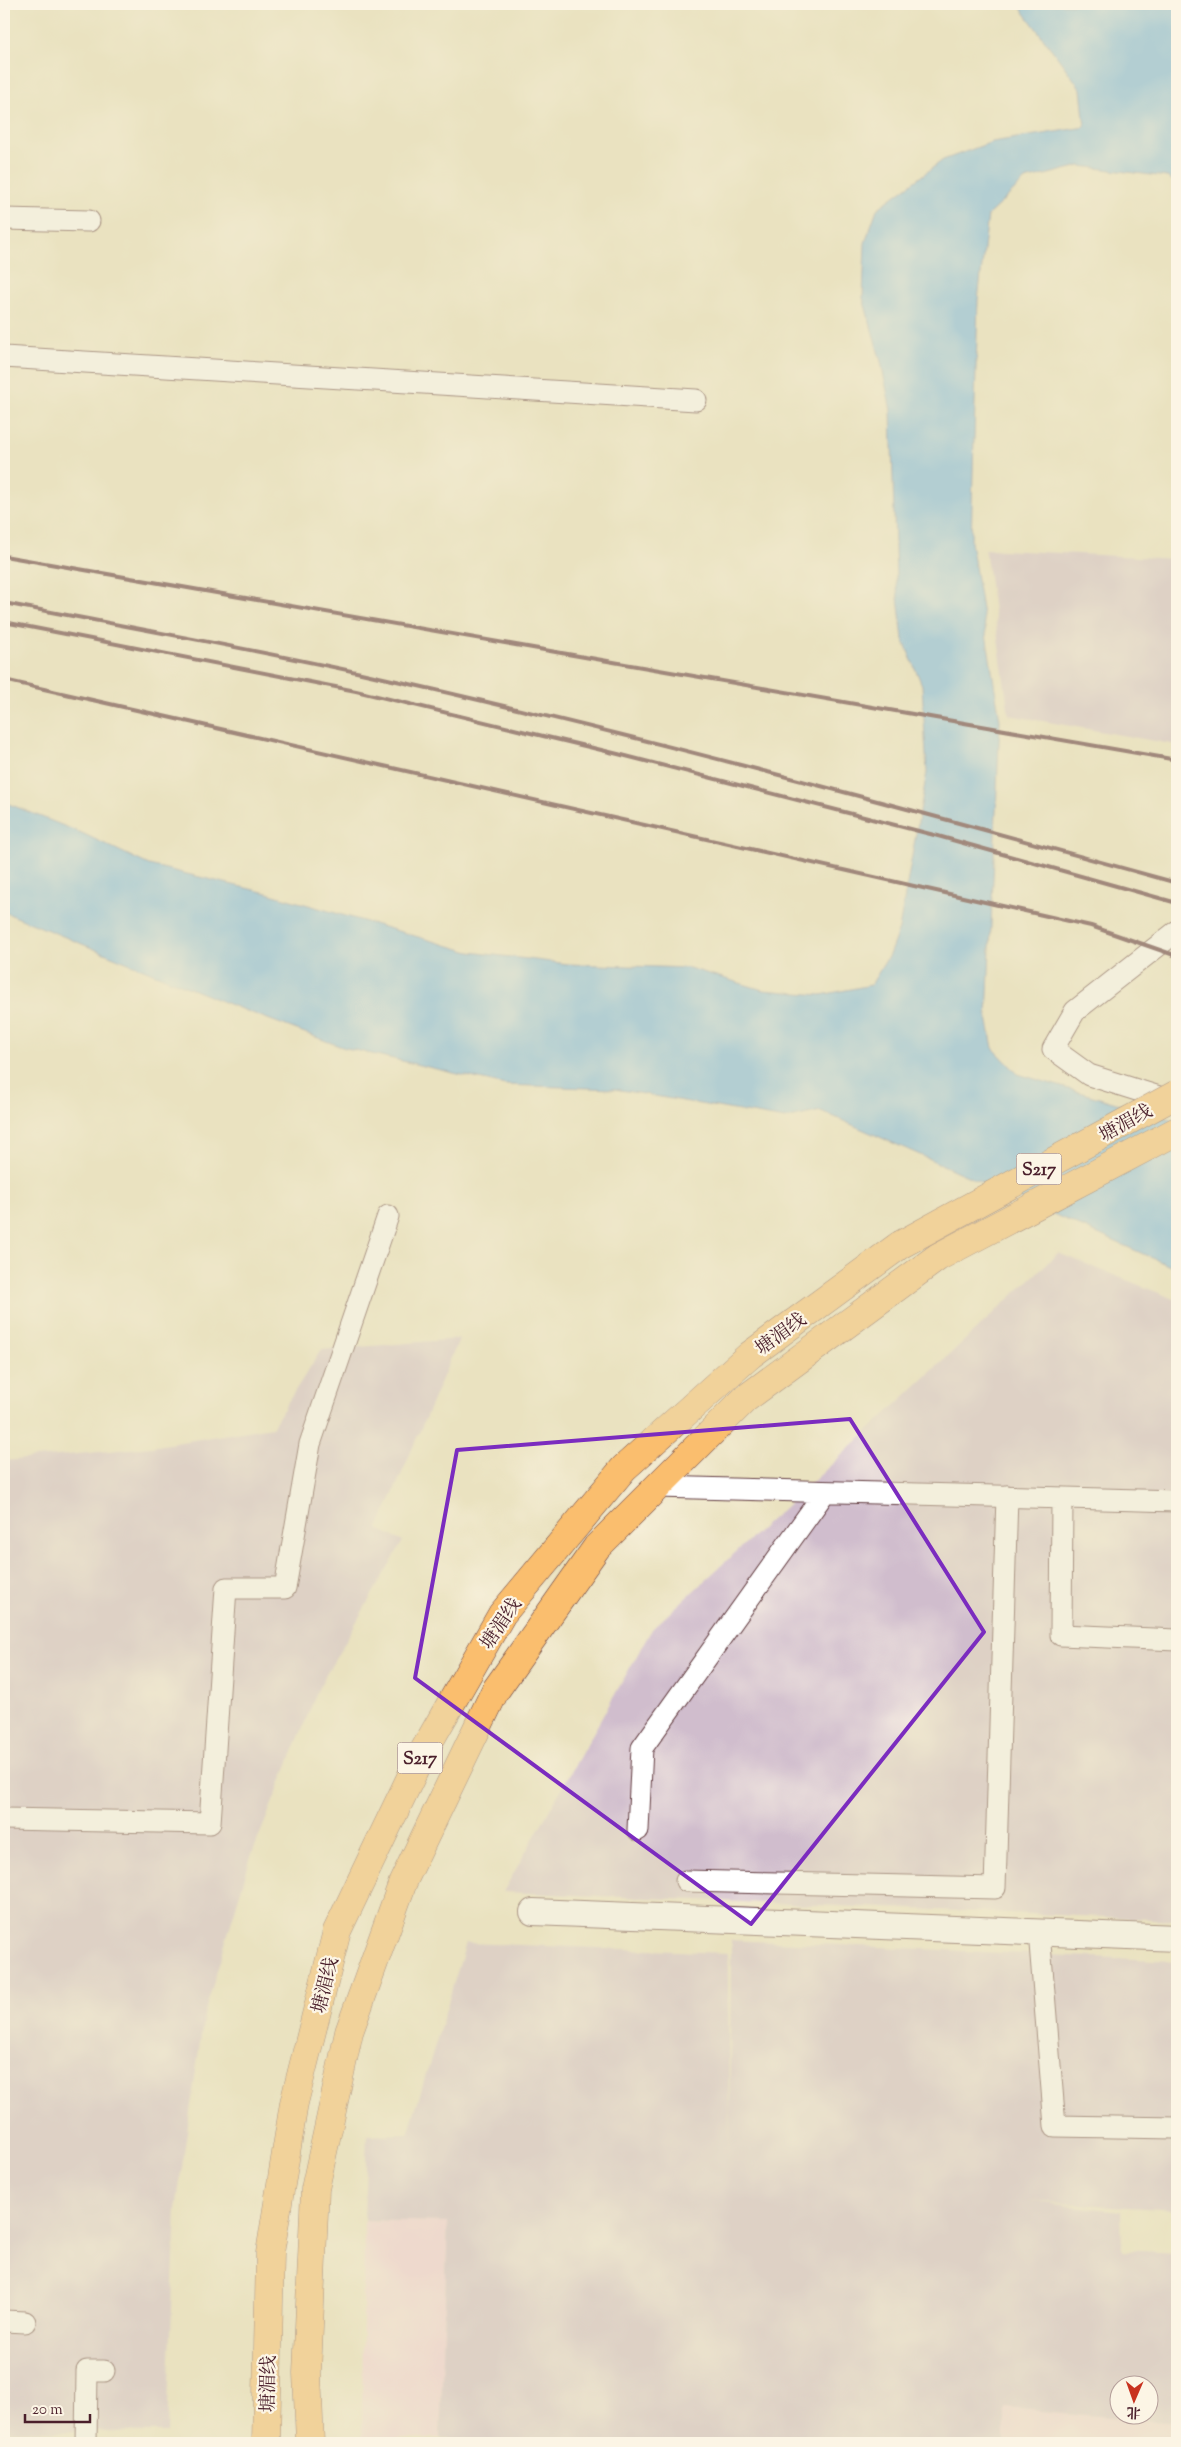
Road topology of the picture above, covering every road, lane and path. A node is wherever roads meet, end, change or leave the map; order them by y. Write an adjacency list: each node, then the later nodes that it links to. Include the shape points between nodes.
1 (4, 219): 2 (street)
2 (89, 221)
3 (4, 357): 4 (street)
4 (696, 400)
5 (1177, 931): 7 (street, via 1075,1010 1052,1049 1089,1075)
6 (1177, 1094): 27 (main road, 塘湄线 / S217, bridge, via 900,1245 750,1355 624,1468 502,1614 422,1754 337,1931 294,2103 270,2253)
7 (1177, 1103)
8 (1177, 1131): 10 (main road, S217, via 938,1257 745,1399)
9 (388, 1216): 16 (street, via 310,1444 285,1588 226,1588 210,1822)
10 (658, 1487): 11 (street); 28 (main road, S217, via 598,1548 495,1691 403,1882 349,2032 314,2189 307,2373)
11 (825, 1492): 12 (street); 17 (street, via 642,1748)
12 (1007, 1496): 13 (street); 18 (street, via 995,1888)
13 (1062, 1498): 14 (street); 15 (street, via 1061,1635)
14 (1177, 1501)
15 (1177, 1640)
16 (4, 1819)
17 (638, 1830)
18 (686, 1881)
19 (533, 1912): 20 (street)
20 (1039, 1932): 21 (street); 22 (street, via 1055,2126)
21 (1177, 1938)
22 (1177, 2128)
23 (4, 2321): 24 (street)
24 (25, 2322)
25 (104, 2371): 26 (street, via 87,2371)
26 (86, 2443)
27 (266, 2443)
28 (310, 2443)

